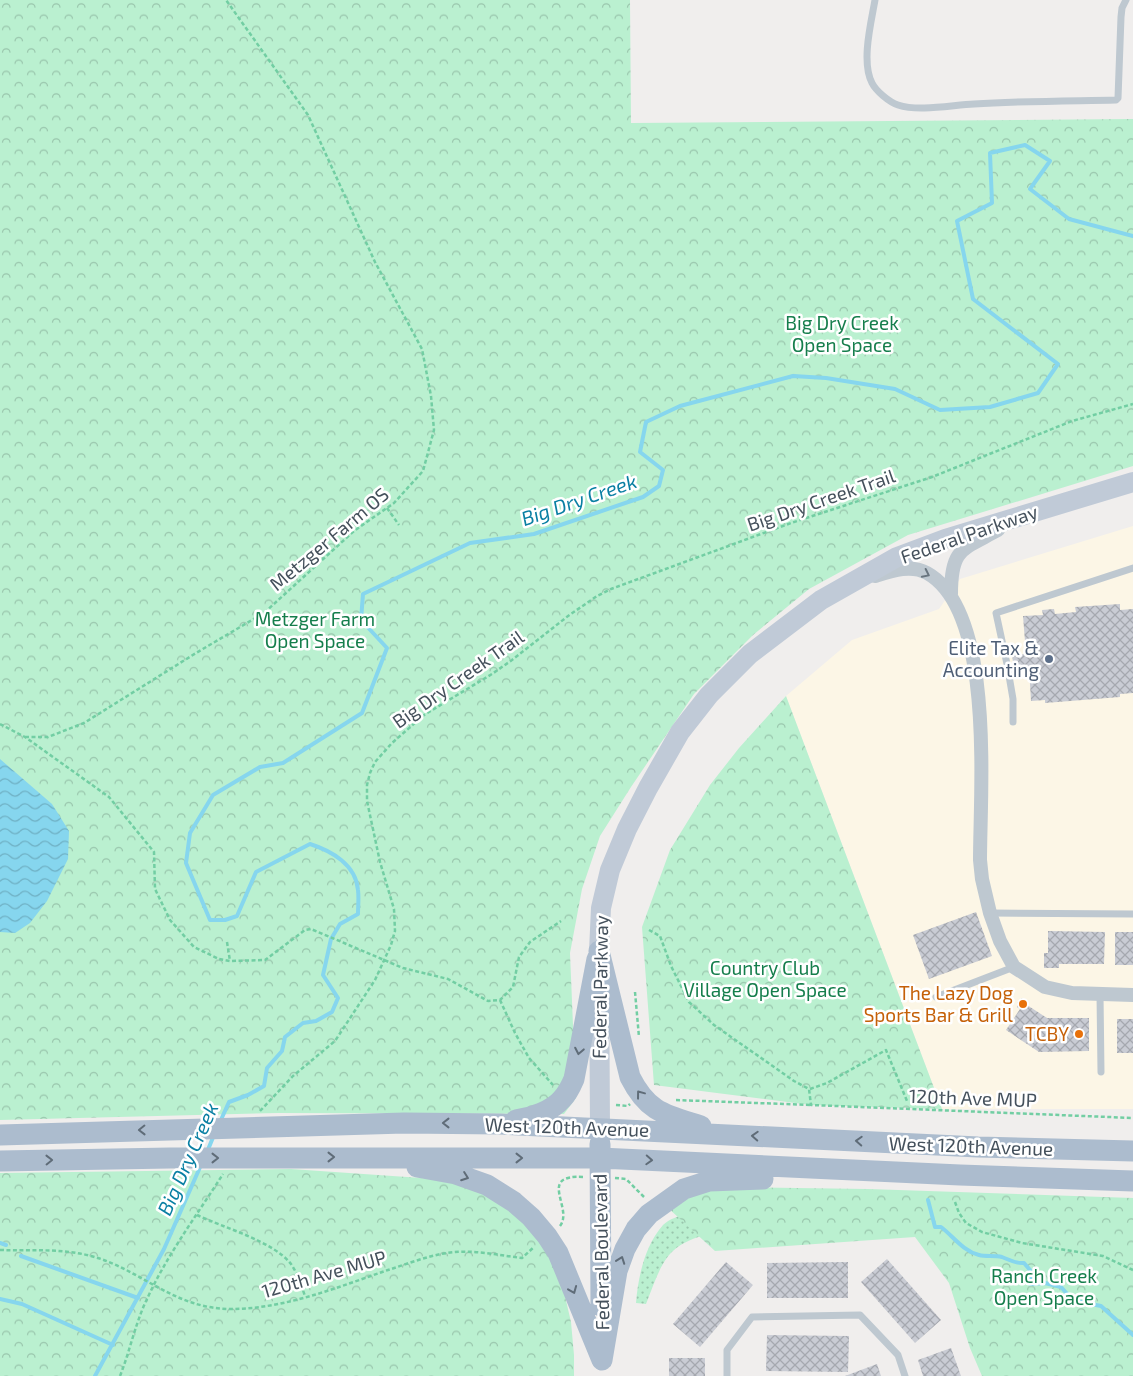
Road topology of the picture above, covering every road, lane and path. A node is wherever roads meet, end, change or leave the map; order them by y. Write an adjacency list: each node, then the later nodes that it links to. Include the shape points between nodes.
1 (226, 0): 6 (path, Metzger Farm OS, via 308,115 375,262 422,349 432,396 434,430 423,471)
2 (875, 0): 3 (lane, via 868,42 868,69 872,84 897,105 912,108 1116,100 1122,8)
3 (1126, 0)
4 (1133, 404): 21 (path, Big Dry Creek Trail, via 1072,420 932,477 611,589 568,616 499,669 424,715 375,762 367,785 366,801 394,909 395,931)
5 (1133, 482): 7 (main road, Federal Parkway)
6 (388, 508): 8 (path); 14 (path, Metzger Farm OS, via 354,531 264,612 84,723 48,737)
7 (1028, 514): 10 (main road, Federal Parkway, via 897,557); 11 (street, via 961,550 953,564)
8 (399, 526)
9 (1133, 568): 12 (lane, via 996,613 1013,699)
10 (846, 585): 11 (street, one-way to 11, via 908,568 926,572); 20 (main road, Federal Parkway, via 750,654 709,695 680,732 627,829 610,870 601,908)
11 (951, 594): 15 (street, via 967,632 976,673 981,722 980,860)
12 (1013, 722)
13 (0, 724): 14 (path, Metzger Farm OS)
14 (25, 737): 22 (path, Metzger Farm OS, via 109,797 154,852 155,889 170,920 194,947)
15 (990, 913): 16 (lane); 23 (street)
16 (1133, 914)
17 (561, 921): 28 (path, via 530,942 519,957 513,987)
18 (648, 930): 32 (path, via 660,936 689,1002 714,1025)
19 (227, 942): 22 (path)
20 (599, 951): 38 (main road, one-way to 38, via 574,1079 568,1090 562,1100 551,1108); 39 (main road, Federal Parkway); 41 (main road, one-way to 20, via 659,1112 638,1092 630,1077)
21 (384, 960): 22 (path, Metzger Farm OS, via 311,929 305,930 265,960); 28 (path, via 448,979 488,1001); 37 (path, Big Dry Creek Trail, via 375,980 334,1041 293,1076)
22 (230, 961)
23 (1014, 967): 25 (street, via 1045,987 1072,993); 27 (lane)
24 (635, 992): 29 (path)
25 (1100, 994): 26 (street); 30 (lane)
26 (1133, 995)
27 (936, 997)
28 (500, 1000): 31 (path, via 529,1058)
29 (639, 1039)
30 (1101, 1072)
31 (556, 1089)
32 (809, 1089): 34 (path, via 827,1083 886,1050); 35 (path)
33 (675, 1100): 35 (path, 120th Ave MUP)
34 (907, 1101)
35 (811, 1105): 36 (path, 120th Ave MUP)
36 (1133, 1118)
37 (265, 1119): 38 (main road, West 120th Avenue, one-way to 37); 40 (main road, West 120th Avenue, one-way to 40, via 187,1129)
38 (500, 1124): 39 (main road, West 120th Avenue)
39 (600, 1128): 41 (main road, West 120th Avenue); 46 (main road, Federal Boulevard)
40 (0, 1135)
41 (730, 1135): 43 (main road, West 120th Avenue, one-way to 41)
42 (1133, 1141): 43 (main road, via 1024,1138)
43 (978, 1147): 44 (main road, West 120th Avenue)
44 (1133, 1151)
45 (365, 1157): 46 (main road, West 120th Avenue, one-way to 46); 47 (main road, West 120th Avenue, one-way to 45); 56 (main road, one-way to 56, via 456,1174 487,1185 514,1202)
46 (600, 1158): 50 (main road, West 120th Avenue, one-way to 50); 60 (main road, Federal Boulevard)
47 (0, 1161)
48 (1133, 1170): 52 (main road, via 1068,1167)
49 (224, 1173): 55 (path)
50 (960, 1175): 52 (main road, West 120th Avenue); 60 (main road, one-way to 50, via 617,1271 625,1250 649,1214 684,1189 709,1181 742,1179 893,1181)
51 (577, 1176): 56 (path, 120th Ave MUP, via 568,1177 558,1188 564,1214 562,1225)
52 (1013, 1177): 53 (main road, West 120th Avenue)
53 (1133, 1181)
54 (954, 1202): 58 (path, via 966,1223 982,1232 1022,1243 1103,1256)
55 (197, 1215): 59 (path, via 284,1256 298,1276); 61 (path, via 147,1298)
56 (547, 1236): 59 (path, 120th Ave MUP, via 522,1258 476,1252 447,1253); 60 (main road, one-way to 60, via 558,1253)
57 (0, 1250): 59 (path, 120th Ave MUP, via 64,1251 91,1256 118,1266 165,1292 207,1307 263,1307)
58 (1133, 1270)
59 (305, 1296)
60 (602, 1368)
61 (120, 1376)
62 (727, 1376): 63 (lane, via 727,1350 752,1317 860,1314 898,1355)
63 (904, 1376)

